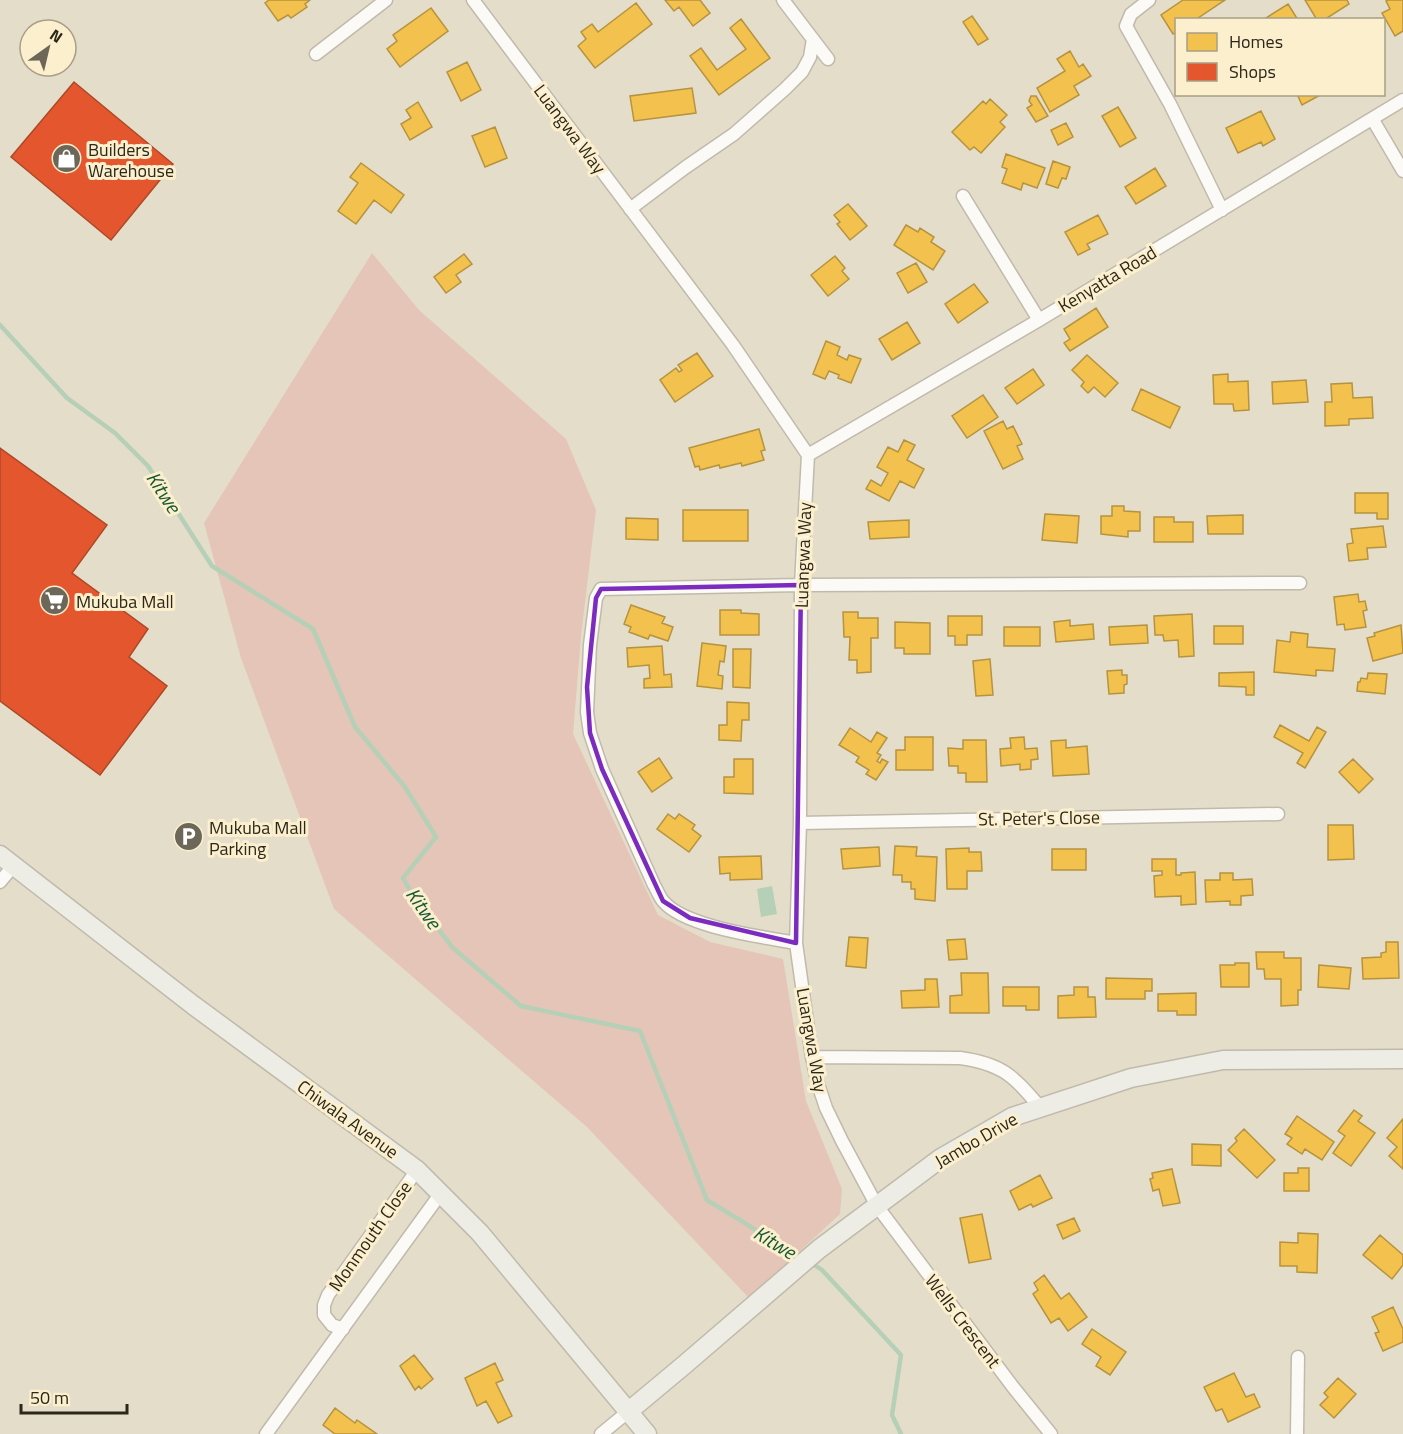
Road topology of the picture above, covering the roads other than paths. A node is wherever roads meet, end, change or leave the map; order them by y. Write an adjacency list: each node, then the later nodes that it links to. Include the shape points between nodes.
1 (386, 0): 6 (street)
2 (473, 0): 12 (street, Luangwa Way)
3 (783, 0): 5 (street)
4 (1149, 0): 13 (street, via 1131,14 1126,26)
5 (813, 39): 7 (street); 12 (street, via 802,72 785,89 734,134)
6 (316, 54)
7 (828, 59)
8 (1403, 100): 9 (street, Kenyatta Road)
9 (1373, 120): 10 (street); 13 (street, Kenyatta Road)
10 (1403, 171)
11 (963, 196): 14 (street)
12 (630, 208): 15 (street, Luangwa Way, via 733,345)
13 (1222, 210): 14 (street, Kenyatta Road)
14 (1039, 320): 15 (street, Kenyatta Road)
15 (808, 456): 17 (street, Luangwa Way)
16 (1300, 583): 17 (street)
17 (801, 585): 19 (street, Luangwa Way); 22 (street, via 601,589 596,598 587,687 590,733 602,769 663,901 690,918)
18 (1278, 814): 19 (street, St. Peter's Close)
19 (800, 823): 22 (street, Luangwa Way)
20 (7, 860): 21 (street); 26 (main road, Chiwala Avenue, via 193,1005)
21 (0, 882)
22 (796, 943): 23 (street, Luangwa Way)
23 (812, 1057): 25 (street, via 979,1061 1014,1078); 28 (street, Luangwa Way, via 826,1108)
24 (1403, 1059): 25 (main road, Jambo Drive, via 1222,1060 1131,1078)
25 (1040, 1107): 28 (main road, Jambo Drive, via 978,1135)
26 (417, 1170): 27 (main road, Chiwala Avenue); 29 (street, Monmouth Close, via 328,1295 324,1315 332,1325)
27 (441, 1193): 29 (street); 31 (main road, Chiwala Avenue, via 480,1233)
28 (877, 1206): 31 (main road, Jambo Drive, via 819,1249); 35 (street, Wells Crescent)
29 (343, 1329): 32 (street)
30 (1298, 1357): 36 (street)
31 (629, 1411): 33 (street); 34 (main road, Chiwala Avenue)
32 (267, 1434)
33 (601, 1434)
34 (647, 1434)
35 (1051, 1434)
36 (1297, 1434)

